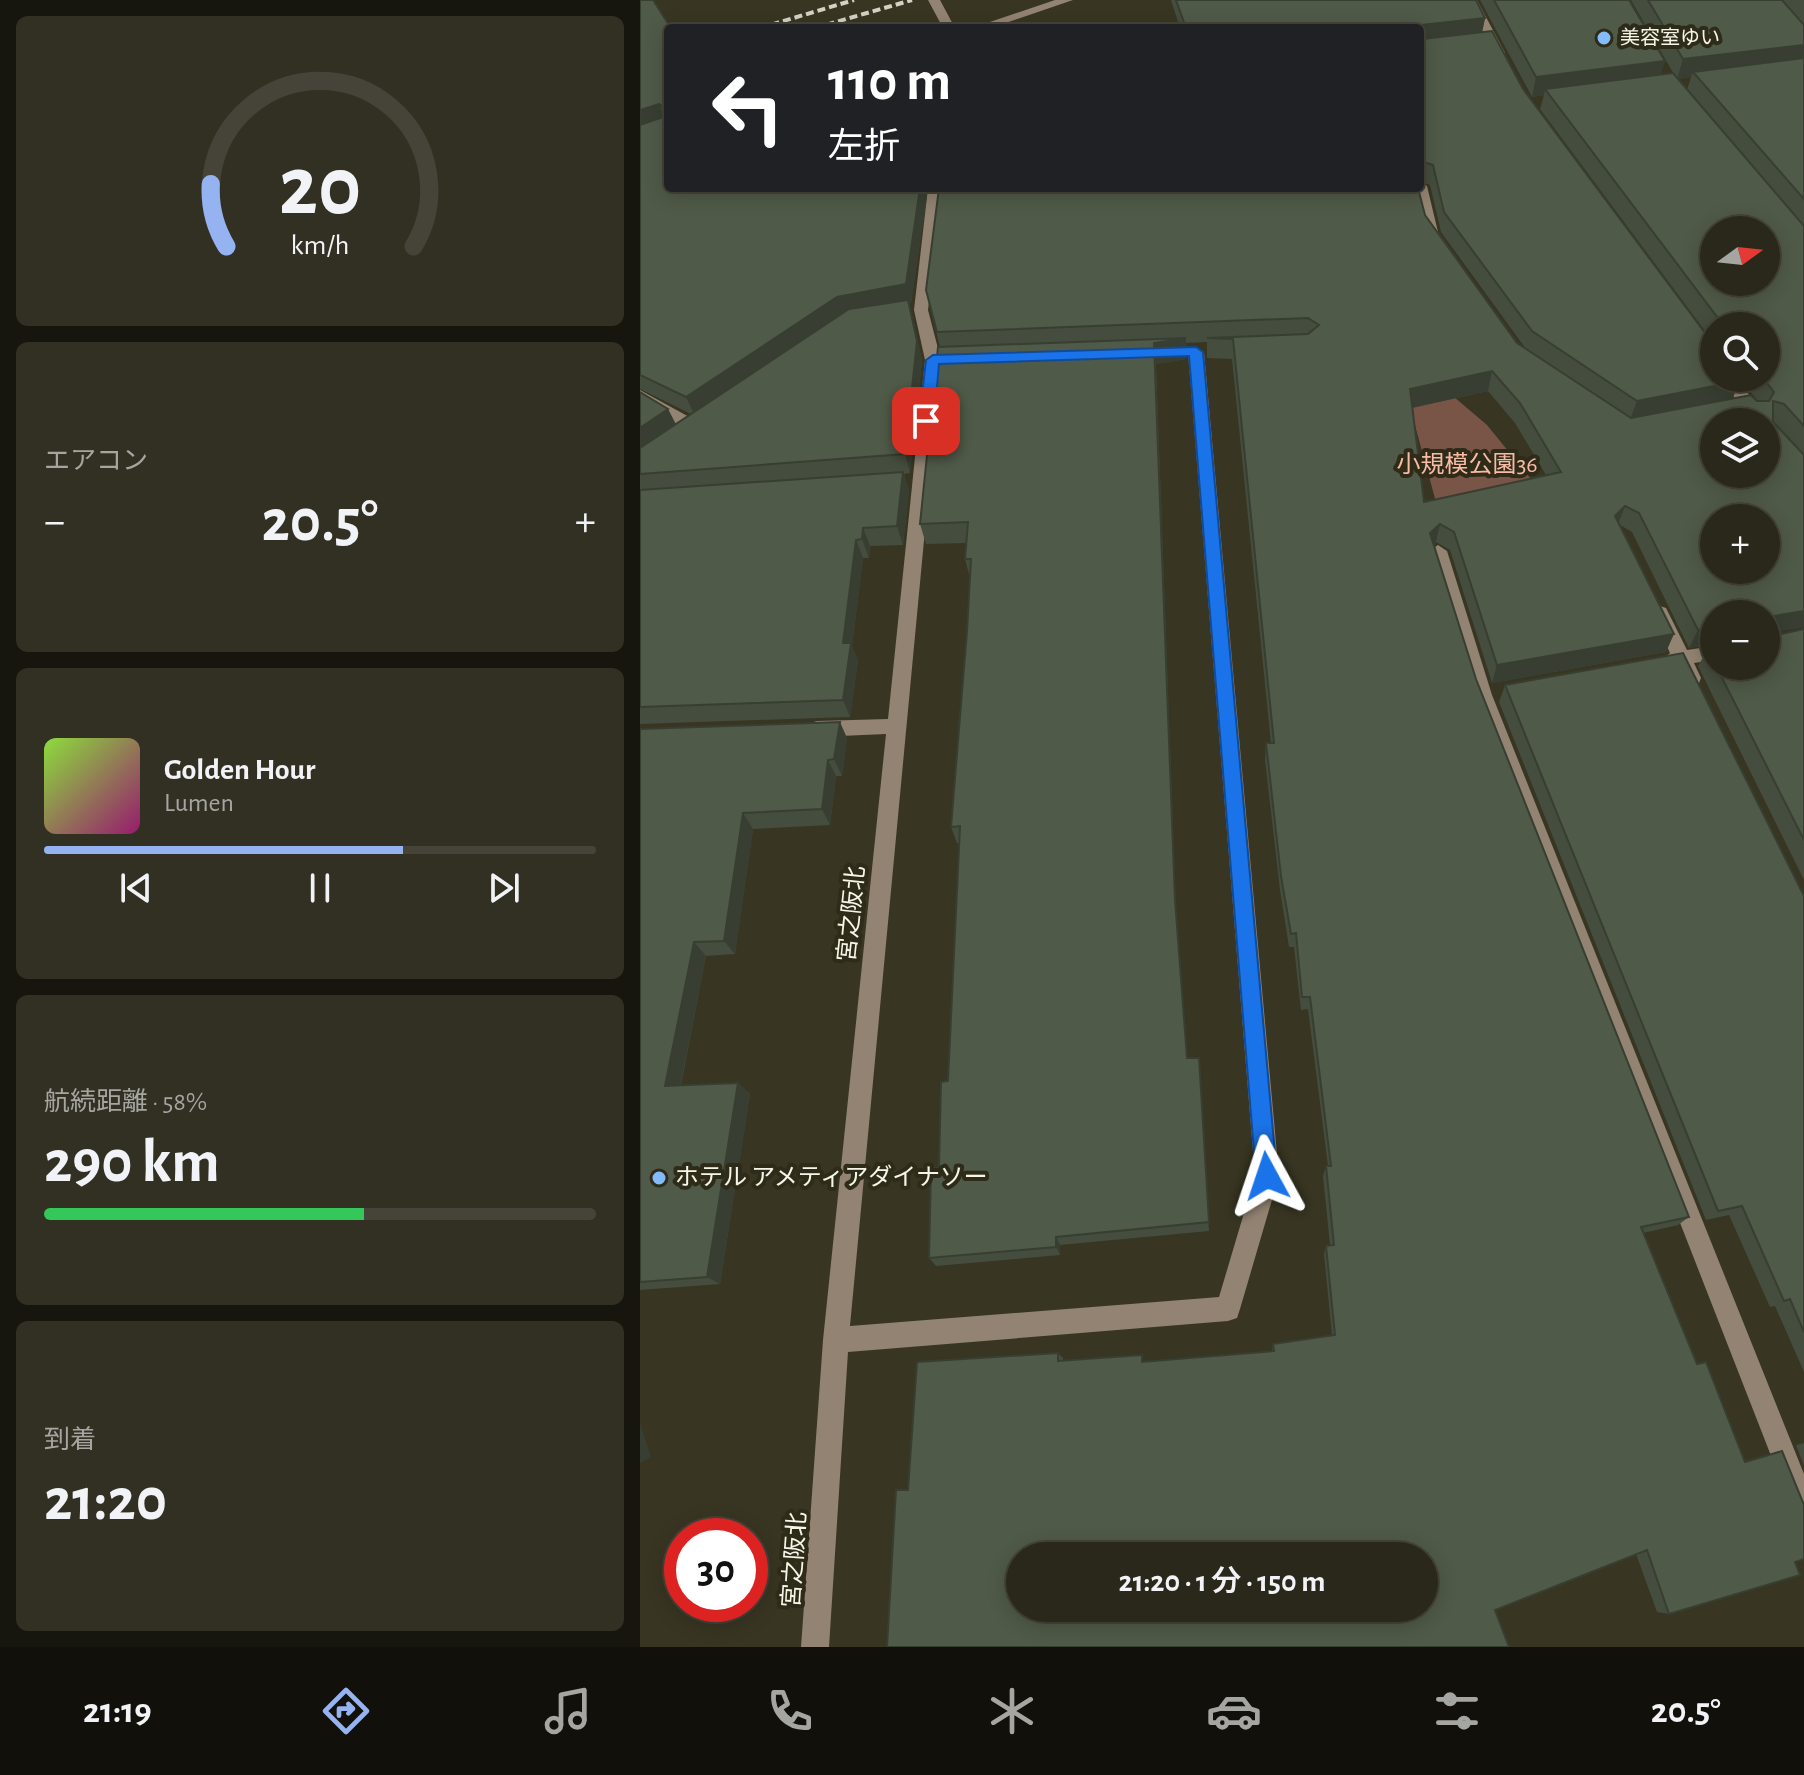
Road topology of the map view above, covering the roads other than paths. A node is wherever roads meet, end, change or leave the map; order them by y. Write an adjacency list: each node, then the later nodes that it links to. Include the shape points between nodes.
1 (934, 0): 4 (street)
2 (1067, 0): 5 (street)
3 (1471, 0): 6 (street, via 1486,44)
4 (947, 24)
5 (991, 24)
6 (1506, 68)
7 (934, 192): 19 (street, 宮之阪北, via 914,311 940,359 913,483)
8 (1421, 192): 9 (street, via 1431,233)
9 (1449, 258)
10 (1196, 352): 21 (street, via 1267,1176 1228,1309)
11 (640, 395): 12 (street)
12 (696, 427)
13 (1438, 551): 22 (street)
14 (1655, 602): 16 (street)
15 (1700, 655): 16 (street)
16 (1682, 658): 17 (street); 18 (street)
17 (1652, 664)
18 (1703, 700)
19 (897, 726): 20 (street); 21 (street, 宮之阪北)
20 (791, 730)
21 (836, 1340): 23 (street, 宮之阪北)
22 (1804, 1507)
23 (815, 1647)

